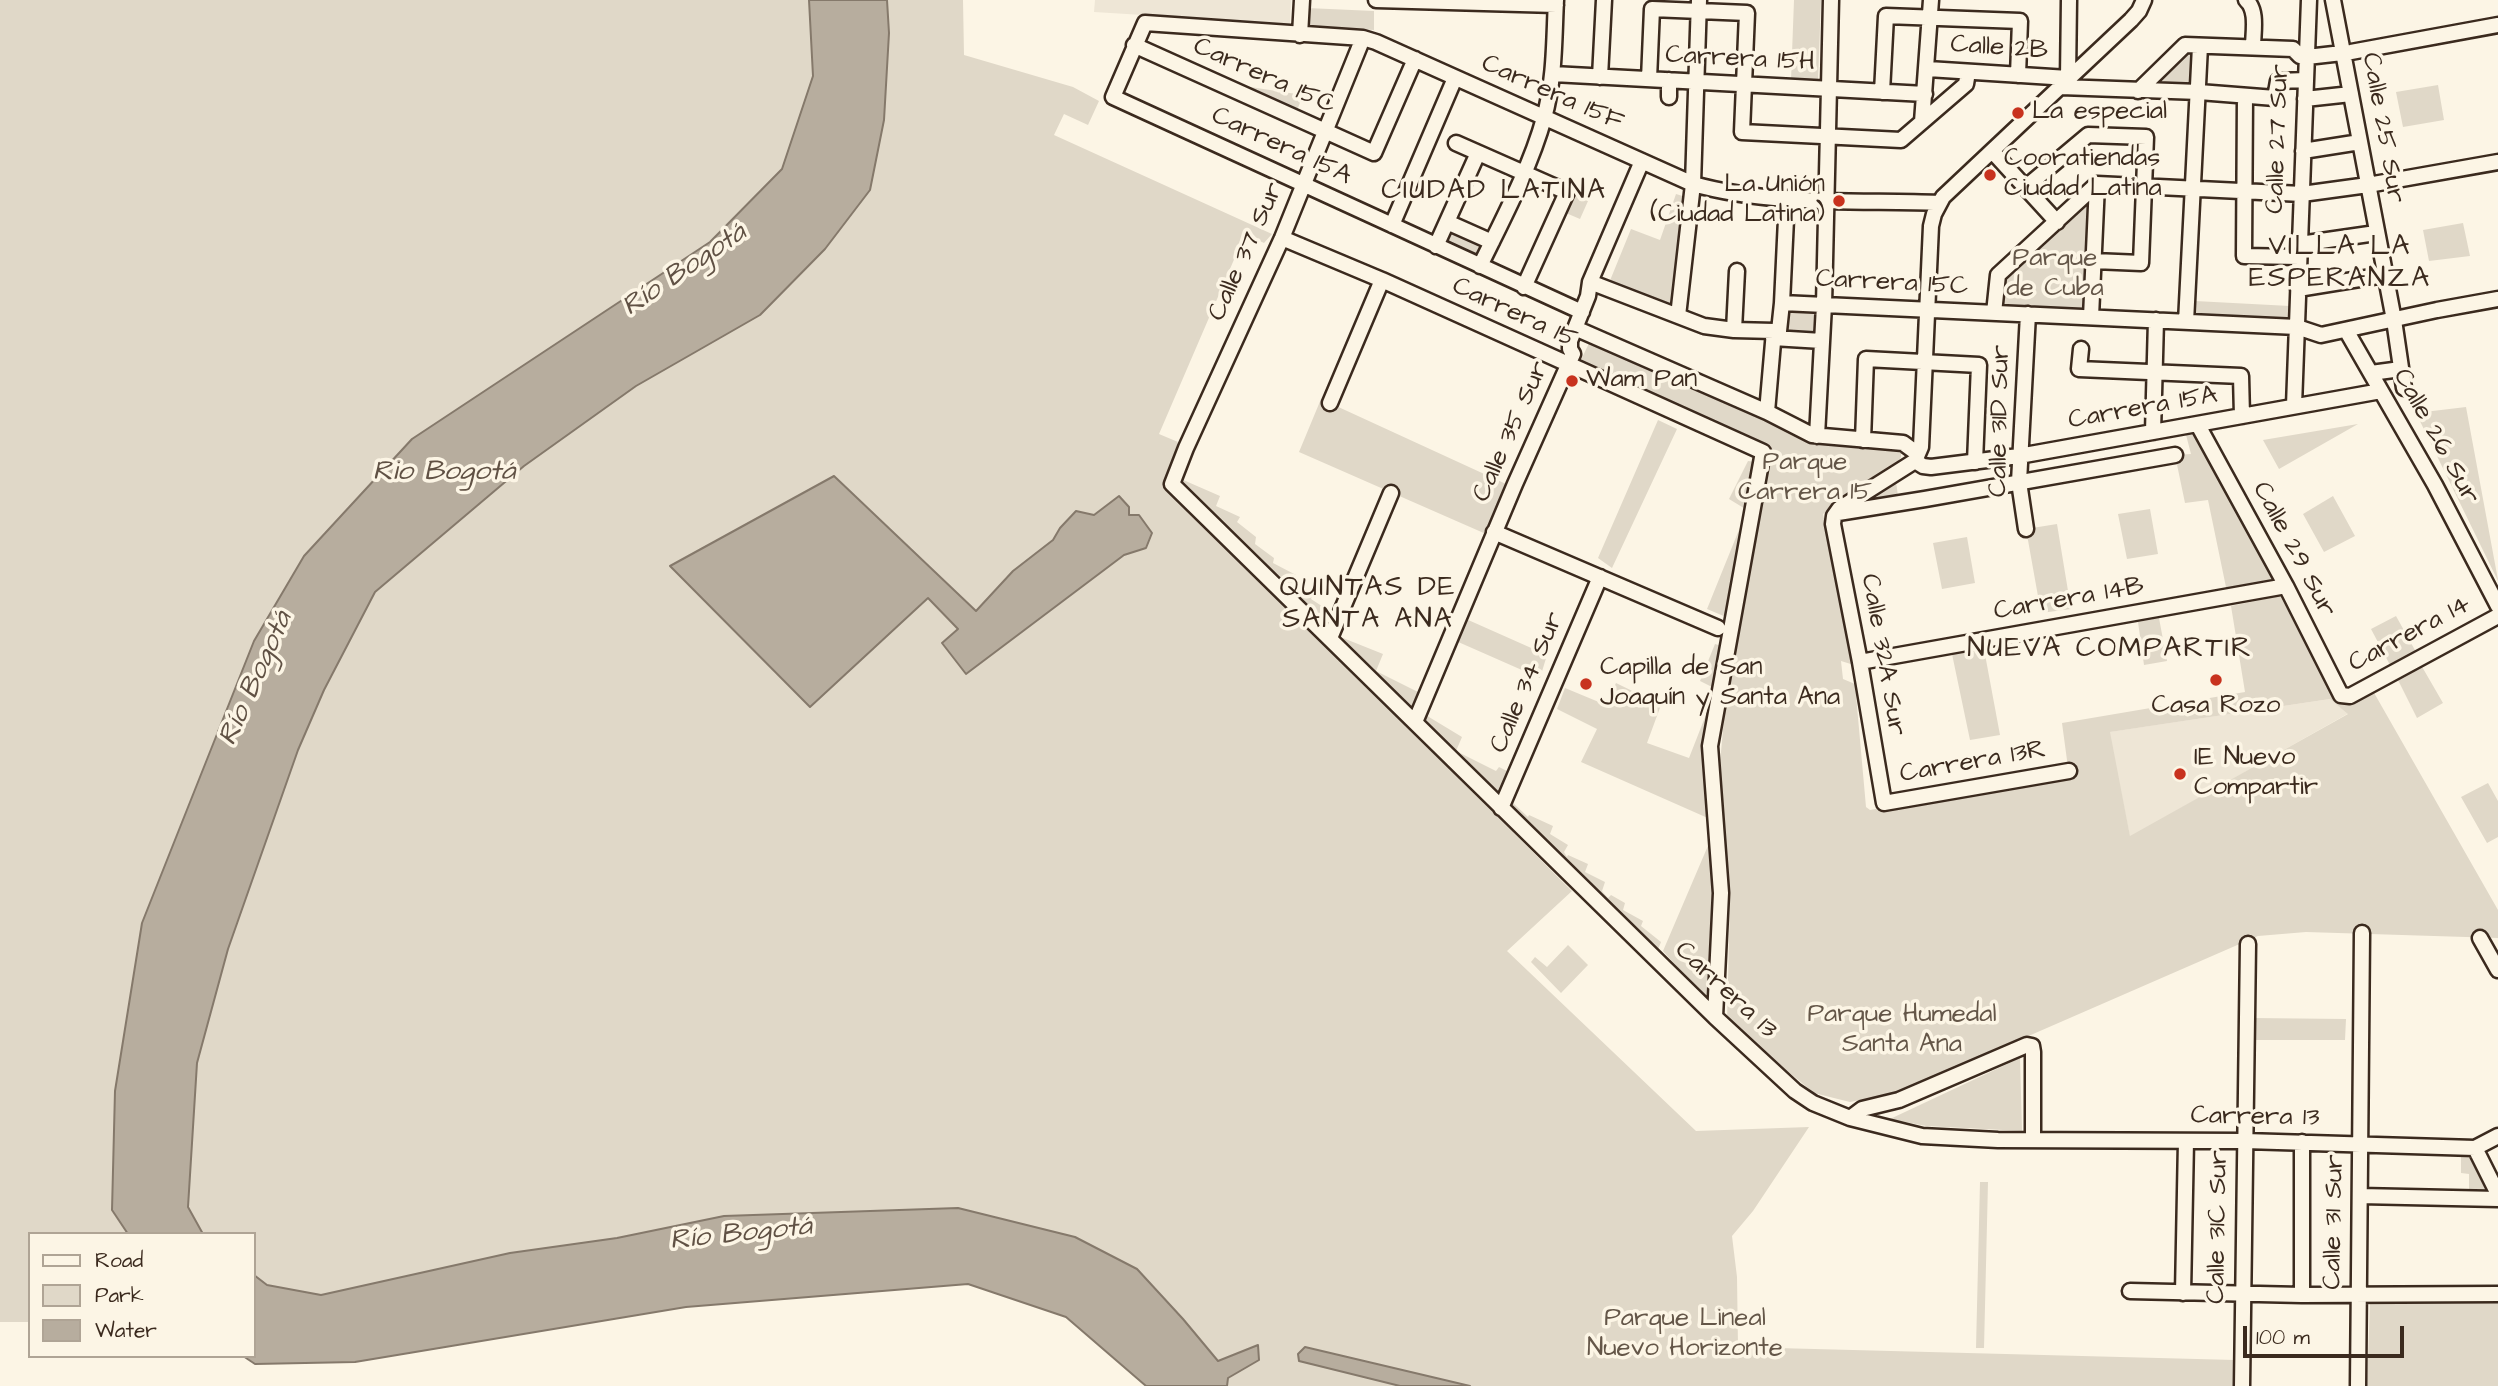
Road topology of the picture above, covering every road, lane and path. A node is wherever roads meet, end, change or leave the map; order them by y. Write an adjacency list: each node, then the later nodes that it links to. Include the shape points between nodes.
1 (1302, 0): 16 (street)
2 (1377, 0): 10 (street)
3 (1604, 0): 28 (street)
4 (1831, 0): 36 (street)
5 (1931, 0): 14 (street)
6 (2069, 0): 34 (street)
7 (2144, 0): 34 (street, via 2131,20)
8 (2309, 0): 22 (street, Calle 27 Sur)
9 (2333, 0): 21 (street, Calle 25 Sur)
10 (1446, 1): 12 (street)
11 (2248, 1): 20 (street, via 2253,10)
12 (1556, 3): 26 (street)
13 (1699, 5): 30 (street, via 1652,9); 33 (street); 35 (street, via 1747,13)
14 (1930, 18): 24 (street); 27 (street, via 2020,22); 38 (street, via 1886,16)
15 (2498, 25): 21 (street)
16 (1300, 35): 17 (street, Carrera 15F); 18 (street, Carrera 15F, via 1145,23)
17 (1363, 38): 23 (street, Carrera 15F); 47 (street, Calle 37 Sur)
18 (1134, 45): 47 (street, Carrera 15C); 59 (street, Carrera 15A, via 1113,97)
19 (2193, 46): 20 (street); 37 (street); 39 (street)
20 (2253, 47): 22 (street, via 2293,49)
21 (2344, 53): 22 (street); 41 (street, Calle 25 Sur)
22 (2306, 57): 32 (street, Calle 27 Sur)
23 (1415, 59): 29 (street, Carrera 15F); 47 (street, Carrera 15C, via 1374,153)
24 (1928, 69): 25 (street, Calle 2B); 40 (street)
25 (1968, 72): 27 (street, Calle 2B); 46 (street, via 1966,84)
26 (1553, 74): 28 (street, Carrera 15H); 45 (street)
27 (2018, 75): 34 (street, Calle 2B)
28 (1600, 77): 30 (street, Carrera 15H)
29 (1455, 78): 45 (street, Carrera 15F); 71 (street)
30 (1649, 79): 31 (street, Carrera 15H)
31 (1669, 80): 33 (street, Carrera 15H); 43 (street)
32 (2306, 80): 42 (street, via 2278,81 2275,98); 44 (street, Calle 27 Sur)
33 (1696, 82): 35 (street, Carrera 15H); 57 (street)
34 (2064, 83): 37 (street); 52 (street)
35 (1744, 84): 36 (street, Carrera 15H); 48 (street, via 1742,132)
36 (1828, 89): 38 (street, Carrera 15H); 48 (street)
37 (2138, 91): 39 (street)
38 (1882, 92): 40 (street, Carrera 15H)
39 (2199, 92): 42 (street); 63 (street)
40 (1925, 94): 46 (street)
41 (2351, 94): 44 (street); 49 (street, Calle 25 Sur)
42 (2245, 96): 64 (street)
43 (1669, 97)
44 (2305, 99): 51 (street, Calle 27 Sur)
45 (1544, 118): 54 (street, Carrera 15F); 56 (street)
46 (1922, 122): 48 (street, via 1901,141)
47 (1326, 132): 59 (street, Calle 37 Sur)
48 (1827, 135): 67 (street)
49 (2360, 142): 51 (street); 60 (street, Calle 25 Sur)
50 (1456, 143): 53 (street)
51 (2303, 151): 65 (street, Calle 27 Sur)
52 (1993, 152): 62 (street); 68 (street, via 1951,187)
53 (1478, 153): 56 (street); 69 (street)
54 (1642, 161): 57 (street, Carrera 15F); 82 (street, Calle 35 Sur)
55 (2498, 162): 60 (street)
56 (1523, 173): 74 (street); 83 (street, via 1567,192)
57 (1693, 184): 66 (street, Carrera 15F, via 1726,193); 92 (street)
58 (2097, 184): 61 (street); 70 (street); 77 (street)
59 (1304, 185): 71 (street, Carrera 15A); 73 (street, Calle 37 Sur)
60 (2368, 185): 65 (street); 72 (street, Calle 25 Sur)
61 (2145, 186): 62 (street, via 2146,136 2088,135); 63 (street); 77 (street, via 2141,263)
62 (2026, 187): 70 (street)
63 (2195, 188): 64 (street); 96 (street)
64 (2245, 190): 65 (street); 76 (street, via 2244,256)
65 (2301, 194): 76 (street, Calle 27 Sur)
66 (1787, 198): 67 (street, Carrera 15F); 86 (street)
67 (1825, 199): 68 (street, Carrera 15F); 87 (street)
68 (1940, 203): 88 (street, via 1931,226)
69 (1447, 222): 74 (street); 75 (street)
70 (2057, 222): 90 (street, via 1998,275)
71 (1392, 225): 75 (street, Carrera 15A)
72 (2376, 233): 76 (street); 80 (street, Calle 25 Sur)
73 (1282, 238): 81 (street, Carrera 15); 124 (street, Calle 37 Sur)
74 (1492, 242): 78 (street)
75 (1436, 246): 78 (street, Carrera 15A)
76 (2299, 250): 84 (street, Calle 27 Sur)
77 (2094, 261): 93 (street)
78 (1480, 266): 83 (street, Carrera 15A)
79 (1737, 271): 99 (street)
80 (2384, 275): 84 (street); 95 (street, Calle 25 Sur)
81 (1382, 280): 105 (street, Carrera 15); 111 (street)
82 (1590, 282): 89 (street, Calle 35 Sur); 92 (street)
83 (1524, 287): 89 (street, Carrera 15A)
84 (2298, 289): 97 (street, Calle 27 Sur)
85 (2498, 299): 95 (street, Carrera 15C)
86 (1782, 303): 87 (street, Carrera 15C); 101 (street, via 1779,331)
87 (1824, 305): 88 (street, Carrera 15C); 102 (street)
88 (1927, 310): 90 (street, Carrera 15C); 104 (street)
89 (1582, 312): 98 (street, Calle 35 Sur)
90 (1994, 313): 91 (street, Carrera 15C)
91 (2028, 314): 93 (street, Carrera 15C); 120 (street, Calle 31D Sur)
92 (1678, 316): 99 (street)
93 (2091, 317): 94 (street, Carrera 15C)
94 (2156, 320): 96 (street, Carrera 15C); 107 (street)
95 (2394, 320): 100 (street, Carrera 15C); 106 (street, Calle 25 Sur)
96 (2186, 322): 97 (street, Carrera 15C)
97 (2297, 327): 100 (street, Carrera 15C, via 2321,335); 112 (street, Calle 27 Sur)
98 (1575, 328): 105 (street, Calle 35 Sur); 113 (street, Carrera 15A)
99 (1734, 330): 101 (street)
100 (2346, 330): 108 (street, Calle 26 Sur)
101 (1773, 335): 102 (street); 113 (street)
102 (1822, 341): 117 (street)
103 (2081, 349): 107 (street, via 2079,369)
104 (1925, 361): 118 (street, via 1866,359); 121 (street, via 1923,431); 122 (street, via 1979,365)
105 (1567, 366): 128 (street, Calle 35 Sur); 145 (street, Carrera 15, via 1763,452 1710,746 1721,892)
106 (2401, 369): 108 (street); 109 (street, Calle 25 Sur)
107 (2155, 372): 114 (street, via 2241,376); 116 (street)
108 (2371, 373): 110 (street, Calle 26 Sur)
109 (2404, 388)
110 (2381, 391): 112 (street, Carrera 15A); 131 (street, Calle 26 Sur)
111 (1330, 403)
112 (2294, 406): 114 (street, Carrera 15A)
113 (1767, 412): 117 (street, Carrera 15A)
114 (2242, 416): 115 (street, Carrera 15A)
115 (2198, 425): 116 (street, Carrera 15A); 130 (street, Calle 29 Sur)
116 (2153, 432): 120 (street, Carrera 15A)
117 (1817, 436): 118 (street, Carrera 15A)
118 (1863, 440): 121 (street, Carrera 15A, via 1903,443)
119 (2175, 455): 123 (street)
120 (2019, 456): 122 (street, Carrera 15A); 123 (street, Calle 31D Sur)
121 (1916, 457): 122 (street, Carrera 15A, via 1923,466 1931,467); 126 (street)
122 (1975, 462)
123 (2019, 482): 126 (street); 127 (street, Calle 31D Sur)
124 (1172, 484): 134 (street, Carrera 13)
125 (1391, 493): 134 (street)
126 (1835, 514): 135 (street, Calle 32A Sur, via 1833,524)
127 (2026, 528)
128 (1494, 532): 129 (street); 137 (street, Calle 35 Sur)
129 (1600, 577): 133 (street); 140 (street, Calle 34 Sur)
130 (2286, 586): 135 (street, Carrera 14B); 136 (street, Calle 29 Sur)
131 (2498, 606)
132 (2498, 616): 136 (street, Carrera 14)
133 (1718, 628)
134 (1330, 638): 137 (street, Carrera 13)
135 (1860, 662): 139 (street, Calle 32A Sur)
136 (2346, 697)
137 (1415, 722): 140 (street, Carrera 13)
138 (2069, 771): 139 (street, Carrera 13R)
139 (1884, 803)
140 (1501, 808): 145 (street, Carrera 13)
141 (2362, 933): 154 (street, Calle 31 Sur)
142 (2480, 938): 144 (street)
143 (2248, 944): 152 (street, Calle 31C Sur)
144 (2498, 970)
145 (1715, 1017): 147 (street, Carrera 13, via 1795,1091)
146 (1881, 1104): 147 (street); 148 (street); 150 (street, via 2019,1046 2032,1046)
147 (1850, 1118): 148 (street, Carrera 13)
148 (1882, 1126): 150 (street, Carrera 13, via 1922,1136)
149 (2498, 1136): 155 (street, Carrera 13)
150 (2033, 1140): 151 (street, Carrera 13)
151 (2186, 1141): 152 (street, Carrera 13); 160 (street)
152 (2245, 1141): 153 (street, Carrera 13); 161 (street, Calle 31C Sur)
153 (2302, 1142): 154 (street, Carrera 13); 163 (street)
154 (2360, 1144): 155 (street, Carrera 13); 157 (street, Calle 31 Sur)
155 (2474, 1148): 156 (street)
156 (2498, 1194)
157 (2360, 1196): 158 (street); 164 (street, Calle 31 Sur)
158 (2498, 1199)
159 (2130, 1291): 160 (street)
160 (2183, 1293): 161 (street)
161 (2243, 1294): 163 (street); 165 (street, Calle 31C Sur)
162 (2498, 1294): 164 (street)
163 (2302, 1295): 164 (street)
164 (2359, 1295): 166 (street, Calle 31 Sur)
165 (2242, 1386)
166 (2358, 1386)

